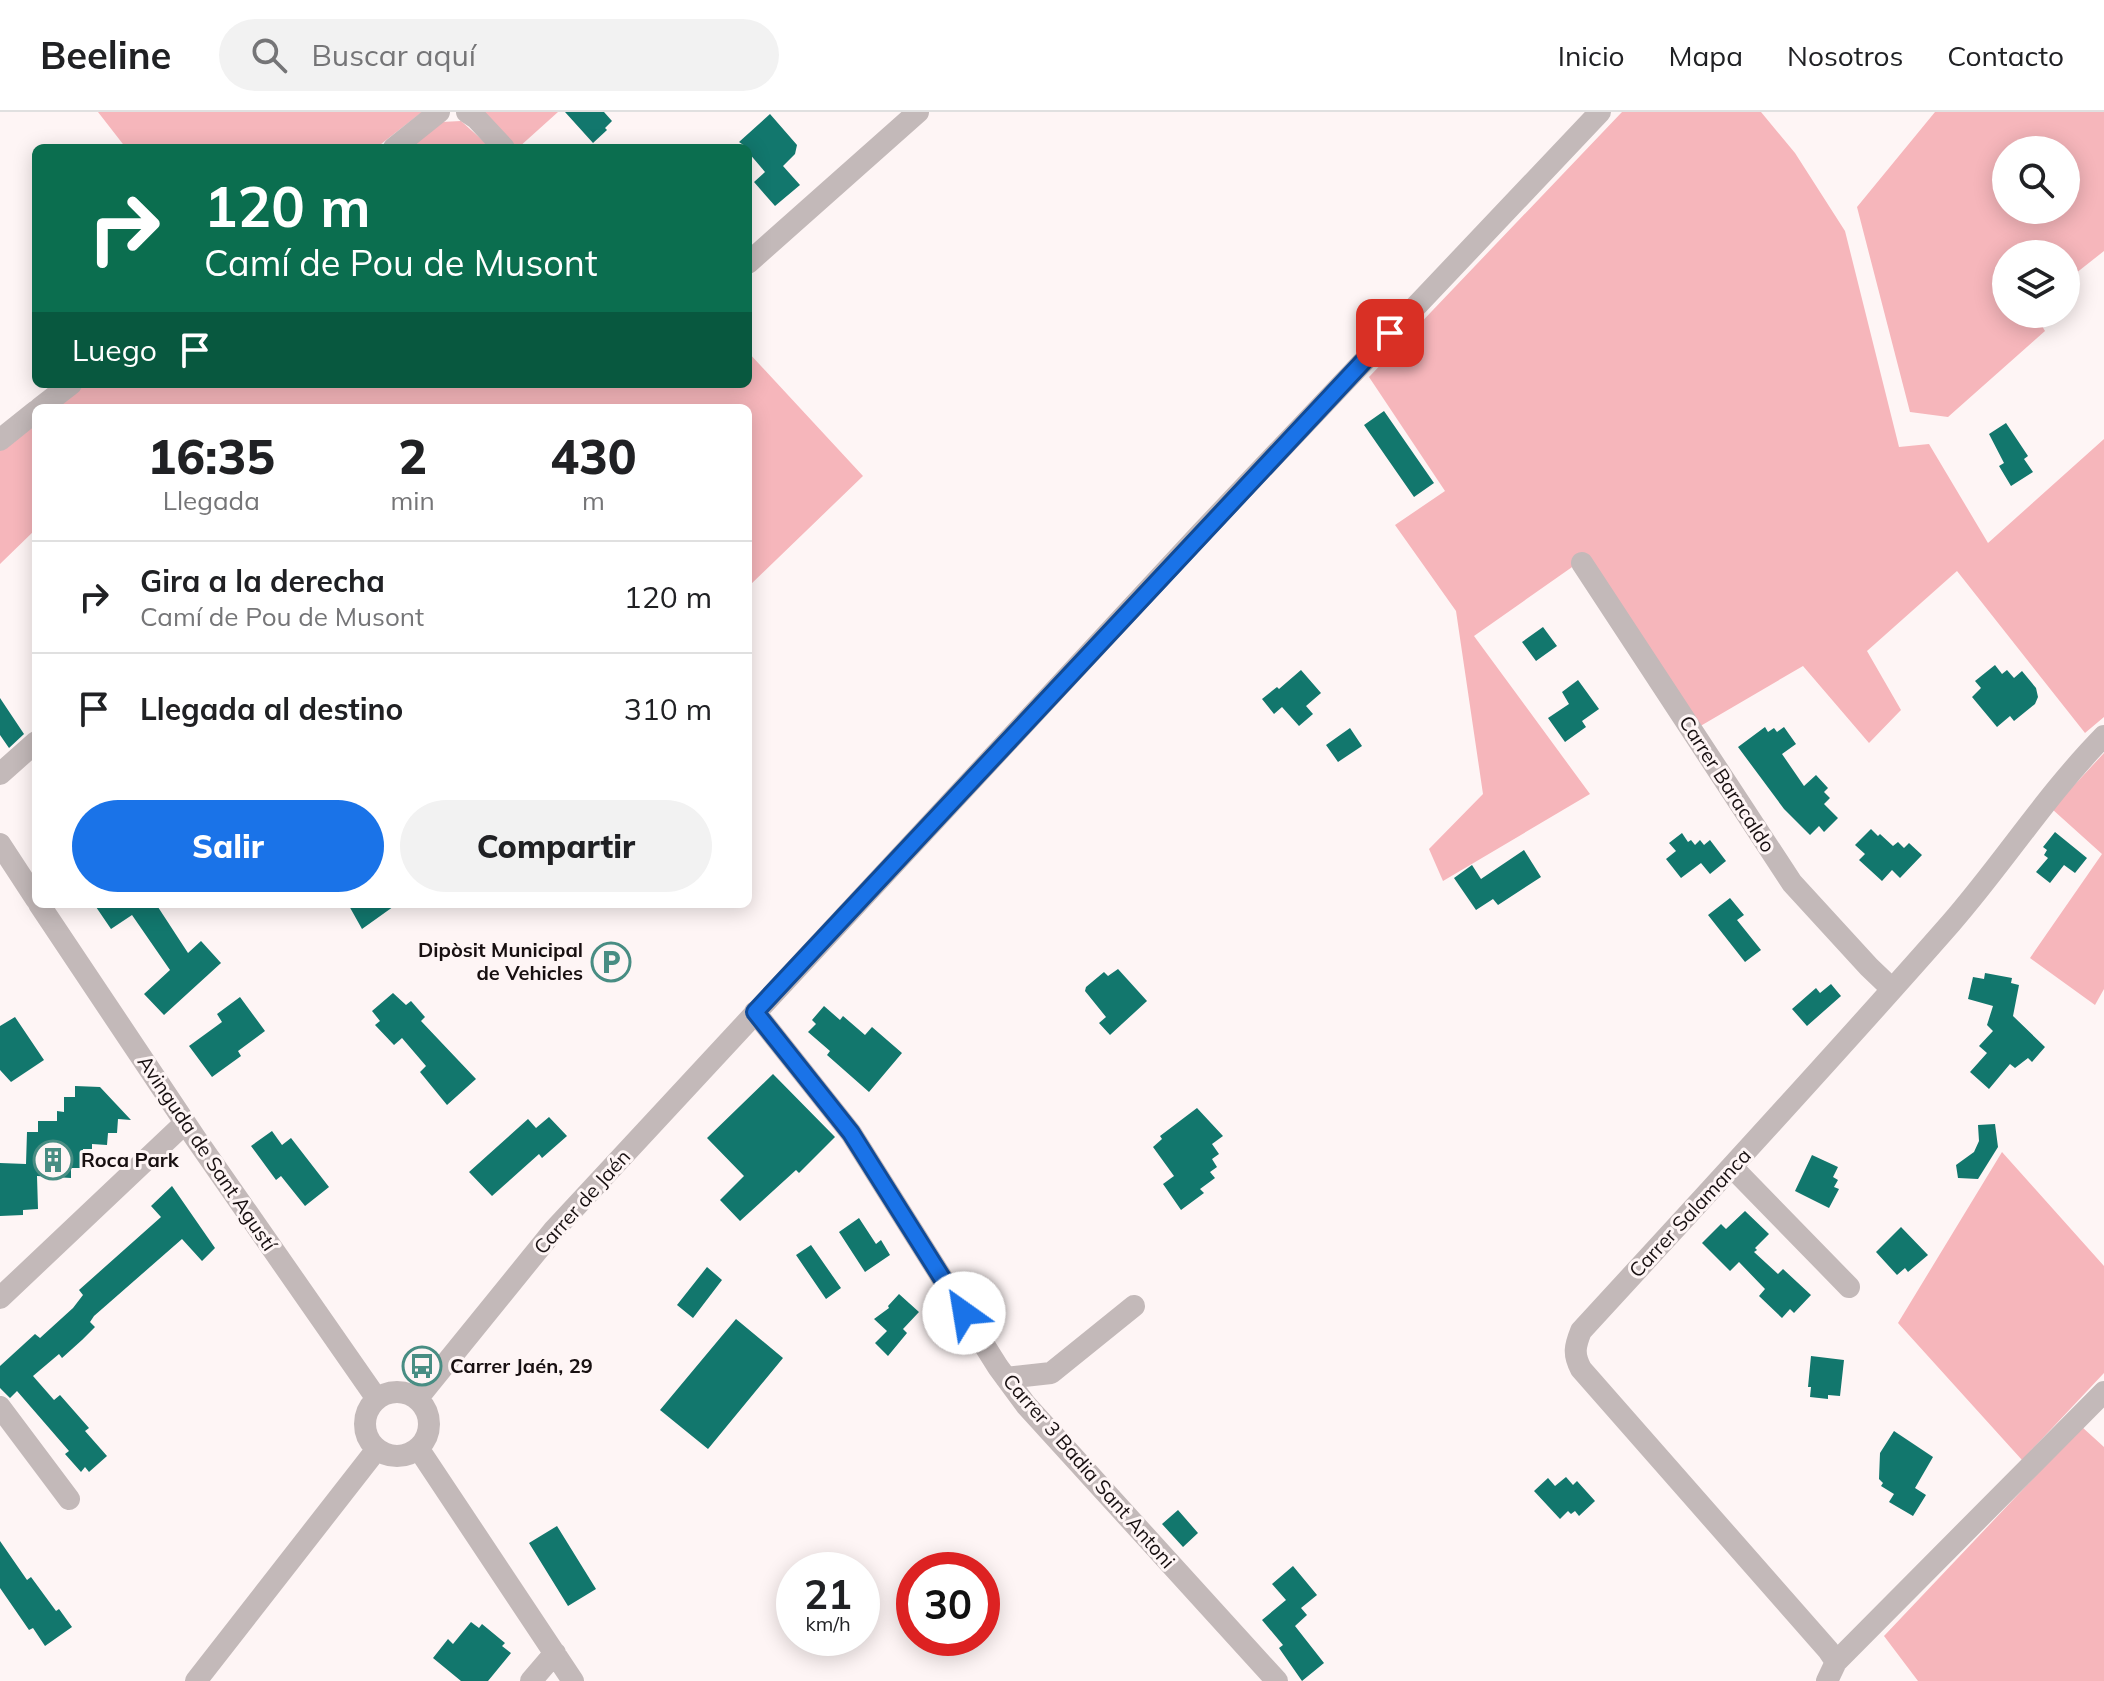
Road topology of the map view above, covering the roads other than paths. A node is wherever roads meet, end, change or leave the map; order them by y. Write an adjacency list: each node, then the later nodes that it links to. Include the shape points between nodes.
1 (439, 112): 5 (street)
2 (467, 112): 6 (street)
3 (918, 112): 7 (street)
4 (1600, 112): 20 (street, Carrer de Jaén)
5 (399, 144)
6 (500, 144)
7 (752, 259)
8 (66, 388): 9 (street)
9 (46, 404)
10 (32, 415): 11 (street)
11 (0, 440)
12 (1582, 563): 19 (street, Carrer Baracaldo, via 1792,883)
13 (2097, 744): 19 (street, Carrer Salamanca)
14 (32, 746): 15 (street)
15 (0, 774)
16 (0, 844): 17 (street)
17 (32, 893)
18 (42, 908): 21 (street, Avinguda de Sant Agustí)
19 (1892, 989): 22 (street, Carrer Salamanca)
20 (742, 1019): 26 (street, Carrer 3 Badia Sant Antoni, via 851,1133); 29 (street, Carrer de Jaén, via 554,1230)
21 (185, 1123): 24 (street); 28 (street, Avinguda de Sant Agustí)
22 (1732, 1167): 23 (street); 35 (street, Carrer Salamanca, via 1581,1331 1575,1359 1828,1650)
23 (1849, 1287)
24 (0, 1298)
25 (1134, 1306): 26 (street, via 1051,1373)
26 (1006, 1378): 39 (street, Carrer 3 Badia Sant Antoni)
27 (2104, 1392): 35 (street)
28 (377, 1399): 29 (street, via 397,1392); 32 (street, via 365,1428)
29 (417, 1399): 31 (street, via 429,1425)
30 (0, 1407): 33 (street)
31 (418, 1448): 32 (street, via 394,1456); 34 (street)
32 (377, 1449): 36 (street)
33 (69, 1499)
34 (555, 1653): 37 (street); 38 (street)
35 (1832, 1672)
36 (196, 1681)
37 (531, 1681)
38 (573, 1681)
39 (1277, 1681)

